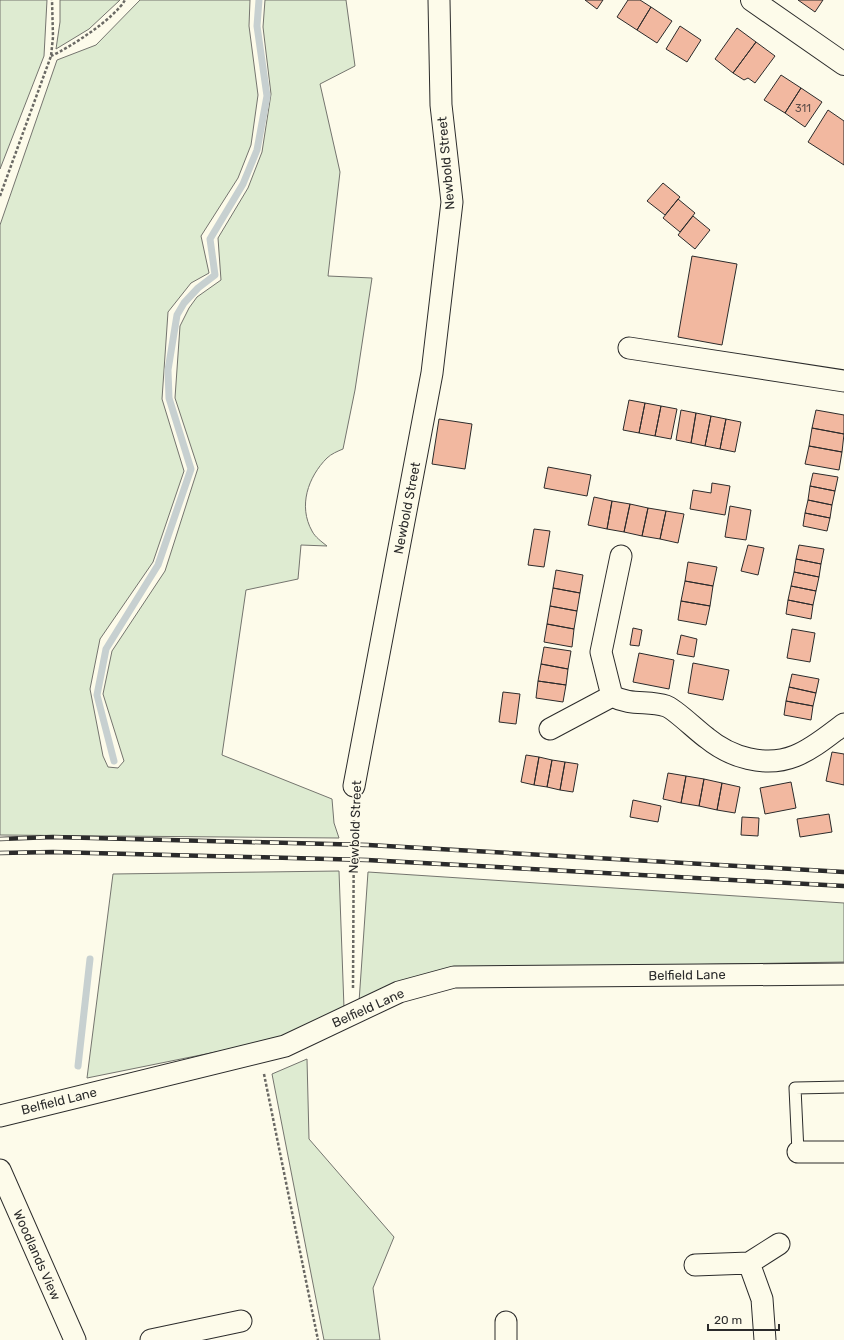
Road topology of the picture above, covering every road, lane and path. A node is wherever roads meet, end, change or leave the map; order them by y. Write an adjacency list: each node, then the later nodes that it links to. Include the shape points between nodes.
1 (52, 0): 5 (path, via 54,37)
2 (126, 0): 5 (path, via 94,30)
3 (439, 0): 14 (street, Newbold Street, via 441,105 452,202 432,373)
4 (752, 0): 6 (main road)
5 (51, 56): 7 (path)
6 (840, 56)
7 (0, 196)
8 (629, 348): 9 (street)
9 (844, 381)
10 (621, 556): 11 (street, via 601,652)
11 (612, 696): 12 (street, via 622,701 666,706 720,748 747,759 772,761 795,757 818,744); 13 (street)
12 (844, 724)
13 (550, 729)
14 (354, 786): 16 (path, Newbold Street)
15 (844, 974): 16 (street, Belfield Lane, via 454,977 399,992)
16 (352, 1014): 17 (street, Belfield Lane, via 285,1046)
17 (262, 1051): 19 (street, Belfield Lane); 29 (path, via 265,1078)
18 (844, 1087): 20 (lane, via 794,1088)
19 (0, 1116)
20 (798, 1152): 21 (street)
21 (844, 1152)
22 (0, 1170): 27 (street, Woodlands View)
23 (779, 1244): 24 (street)
24 (749, 1263): 25 (street); 30 (street, via 762,1299)
25 (695, 1265)
26 (241, 1321): 28 (street)
27 (75, 1340)
28 (151, 1340)
29 (318, 1340)
30 (765, 1340)

